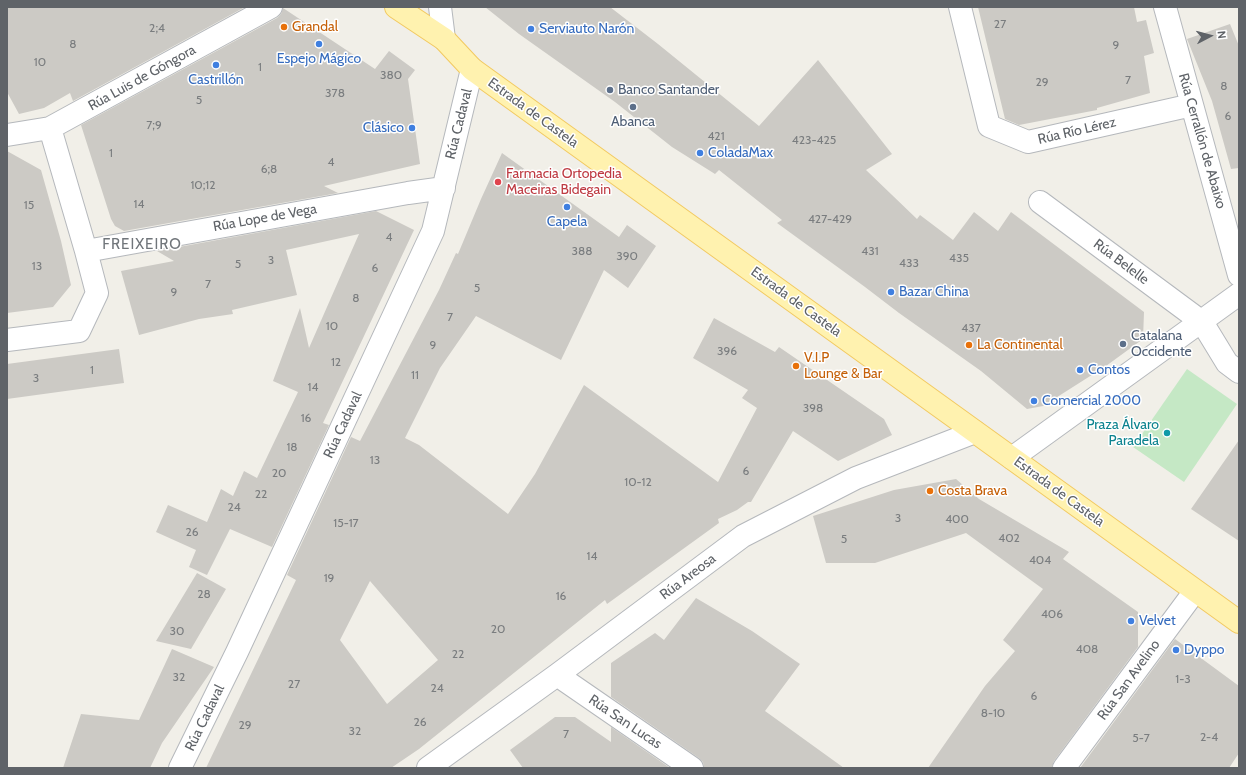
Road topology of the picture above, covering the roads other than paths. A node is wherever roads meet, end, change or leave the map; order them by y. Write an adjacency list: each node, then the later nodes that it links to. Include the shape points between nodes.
1 (271, 7): 9 (street, Rúa Luis de Góngora)
2 (396, 7): 6 (main road, Estrada de Castela)
3 (440, 7): 6 (street)
4 (960, 7): 8 (street, Rúa Río Lérez, via 989,126 1028,142)
5 (1165, 7): 8 (street, Rúa Cerrallón de Abaixo)
6 (444, 39): 7 (main road, Estrada de Castela)
7 (472, 69): 11 (street, Rúa Cadaval); 19 (main road, Estrada de Castela)
8 (1192, 105): 14 (street, Rúa Cerrallón de Abaixo)
9 (50, 128): 10 (street, Rúa Luis de Góngora); 13 (street)
10 (7, 135)
11 (444, 188): 13 (street, Rúa Lope de Vega); 24 (street, Rúa Cadaval, via 433,231 237,652)
12 (1040, 202): 16 (street, Rúa Belelle)
13 (86, 250): 17 (street, via 97,293 79,331)
14 (1239, 275)
15 (1239, 294): 16 (street)
16 (1202, 322): 18 (street, via 1227,363); 20 (street)
17 (7, 340)
18 (1239, 372)
19 (975, 432): 20 (main road, Estrada de Castela); 23 (street, Rúa Areosa, via 856,478 743,536)
20 (1012, 458): 21 (main road, Estrada de Castela)
21 (1195, 591): 22 (main road, Estrada de Castela); 27 (street, Rúa San Avelino)
22 (1239, 622)
23 (557, 676): 25 (street, Rúa Areosa); 26 (street, Rúa San Lucas)
24 (180, 768)
25 (428, 768)
26 (692, 768)
27 (1064, 768)

